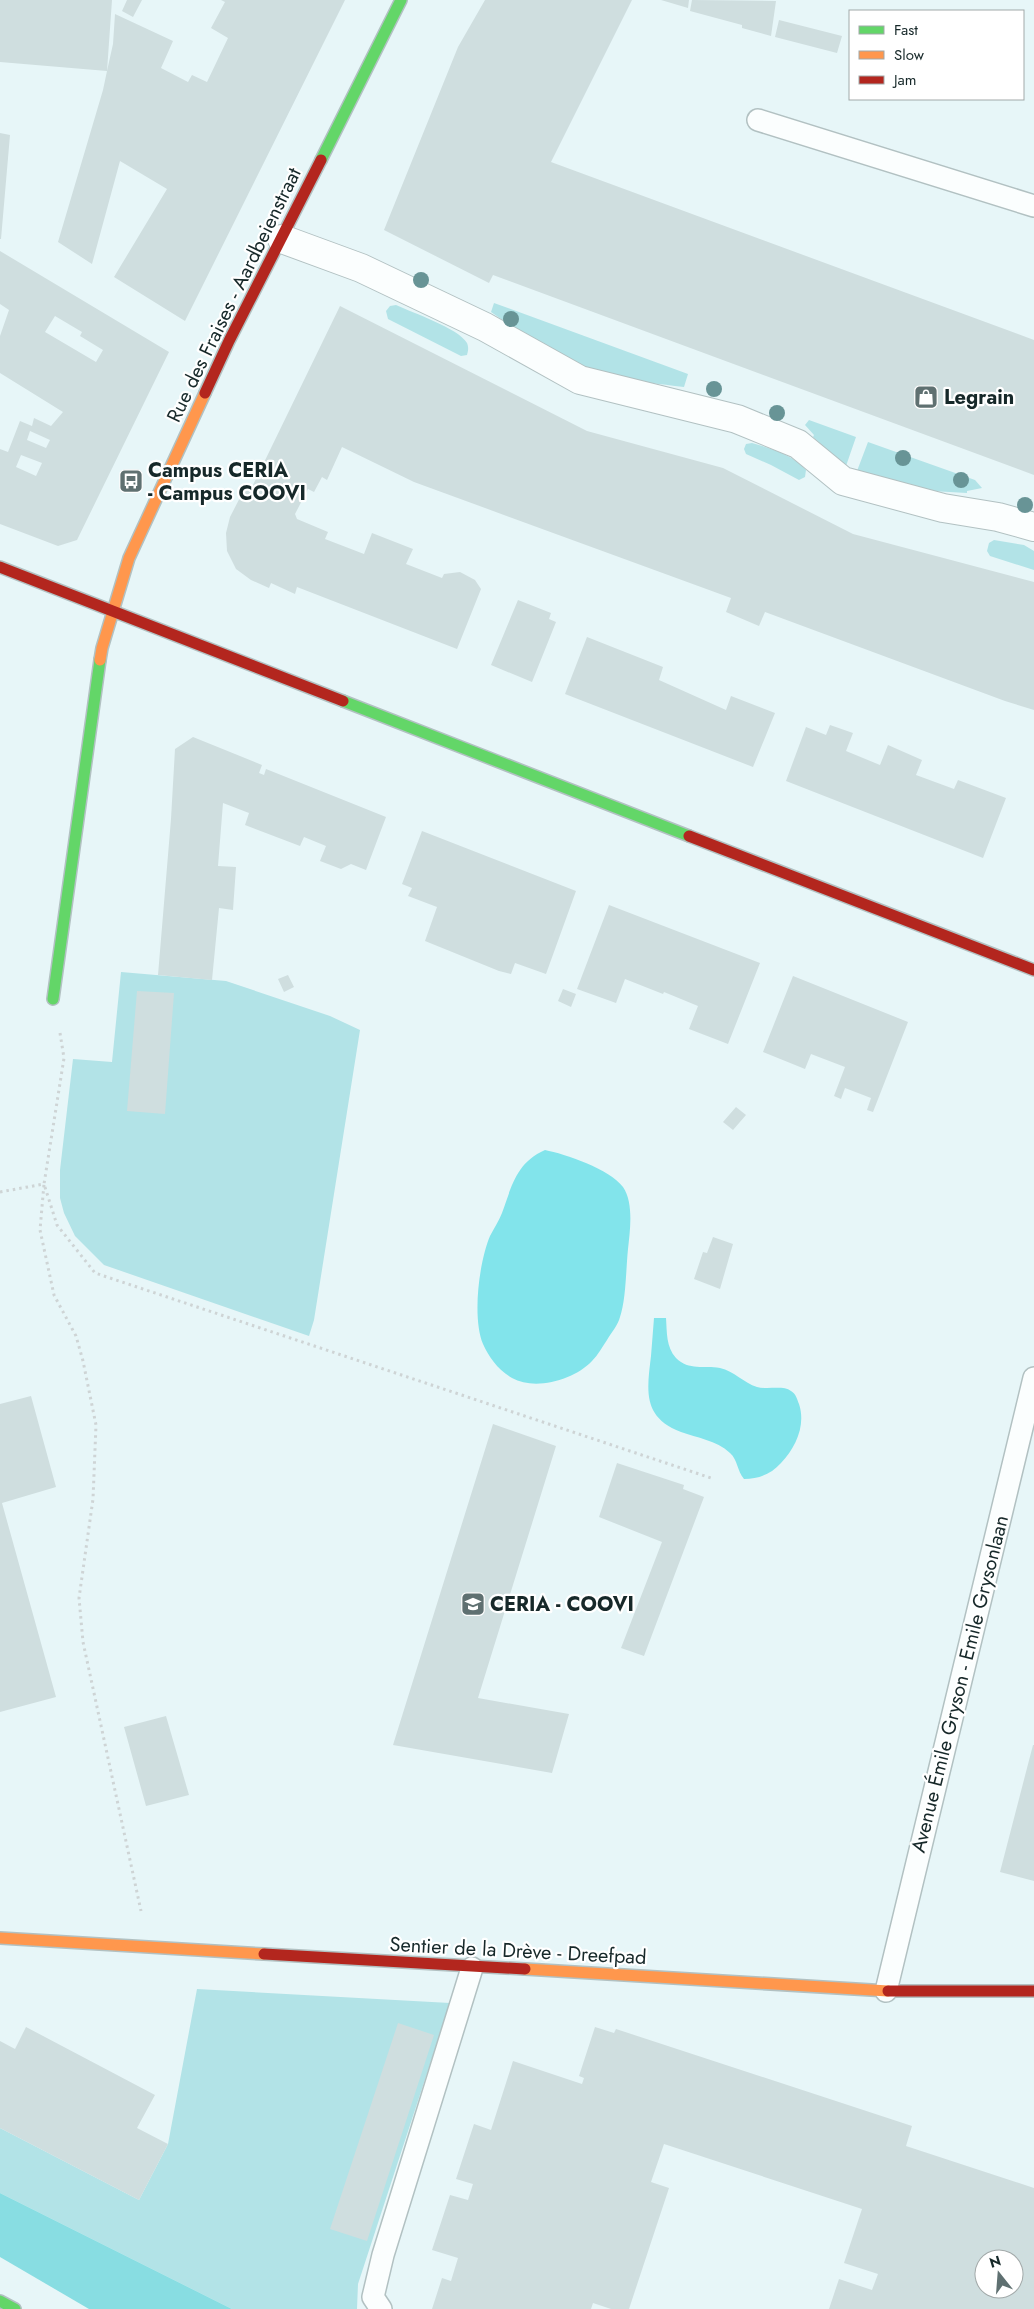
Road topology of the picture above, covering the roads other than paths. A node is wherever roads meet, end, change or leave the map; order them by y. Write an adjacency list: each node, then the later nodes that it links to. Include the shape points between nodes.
1 (401, 0): 4 (main road, Rue des Fraises - Aardbeienstraat)
2 (758, 120): 3 (lane)
3 (1034, 206)
4 (282, 239): 5 (street, via 361,268 485,327 580,380 737,419 798,444 843,481 943,508 998,516); 7 (main road, Rue des Fraises - Aardbeienstraat, via 229,341 134,545)
5 (1034, 527)
6 (0, 567): 7 (main road)
7 (113, 611): 8 (main road); 9 (main road, Rue des Fraises - Aardbeienstraat, via 102,648)
8 (1034, 970)
9 (53, 999)
10 (1034, 1378): 13 (lane, Avenue Émile Gryson - Emile Grysonlaan)
11 (0, 1938): 12 (main road, Sentier de la Drève - Dreefpad)
12 (472, 1968): 13 (main road, Sentier de la Drève - Dreefpad); 17 (lane, via 383,2255 373,2297)
13 (886, 1991): 14 (main road, Sentier de la Drève - Dreefpad)
14 (1034, 1991)
15 (0, 2301): 16 (main road)
16 (15, 2309)
17 (381, 2309)

